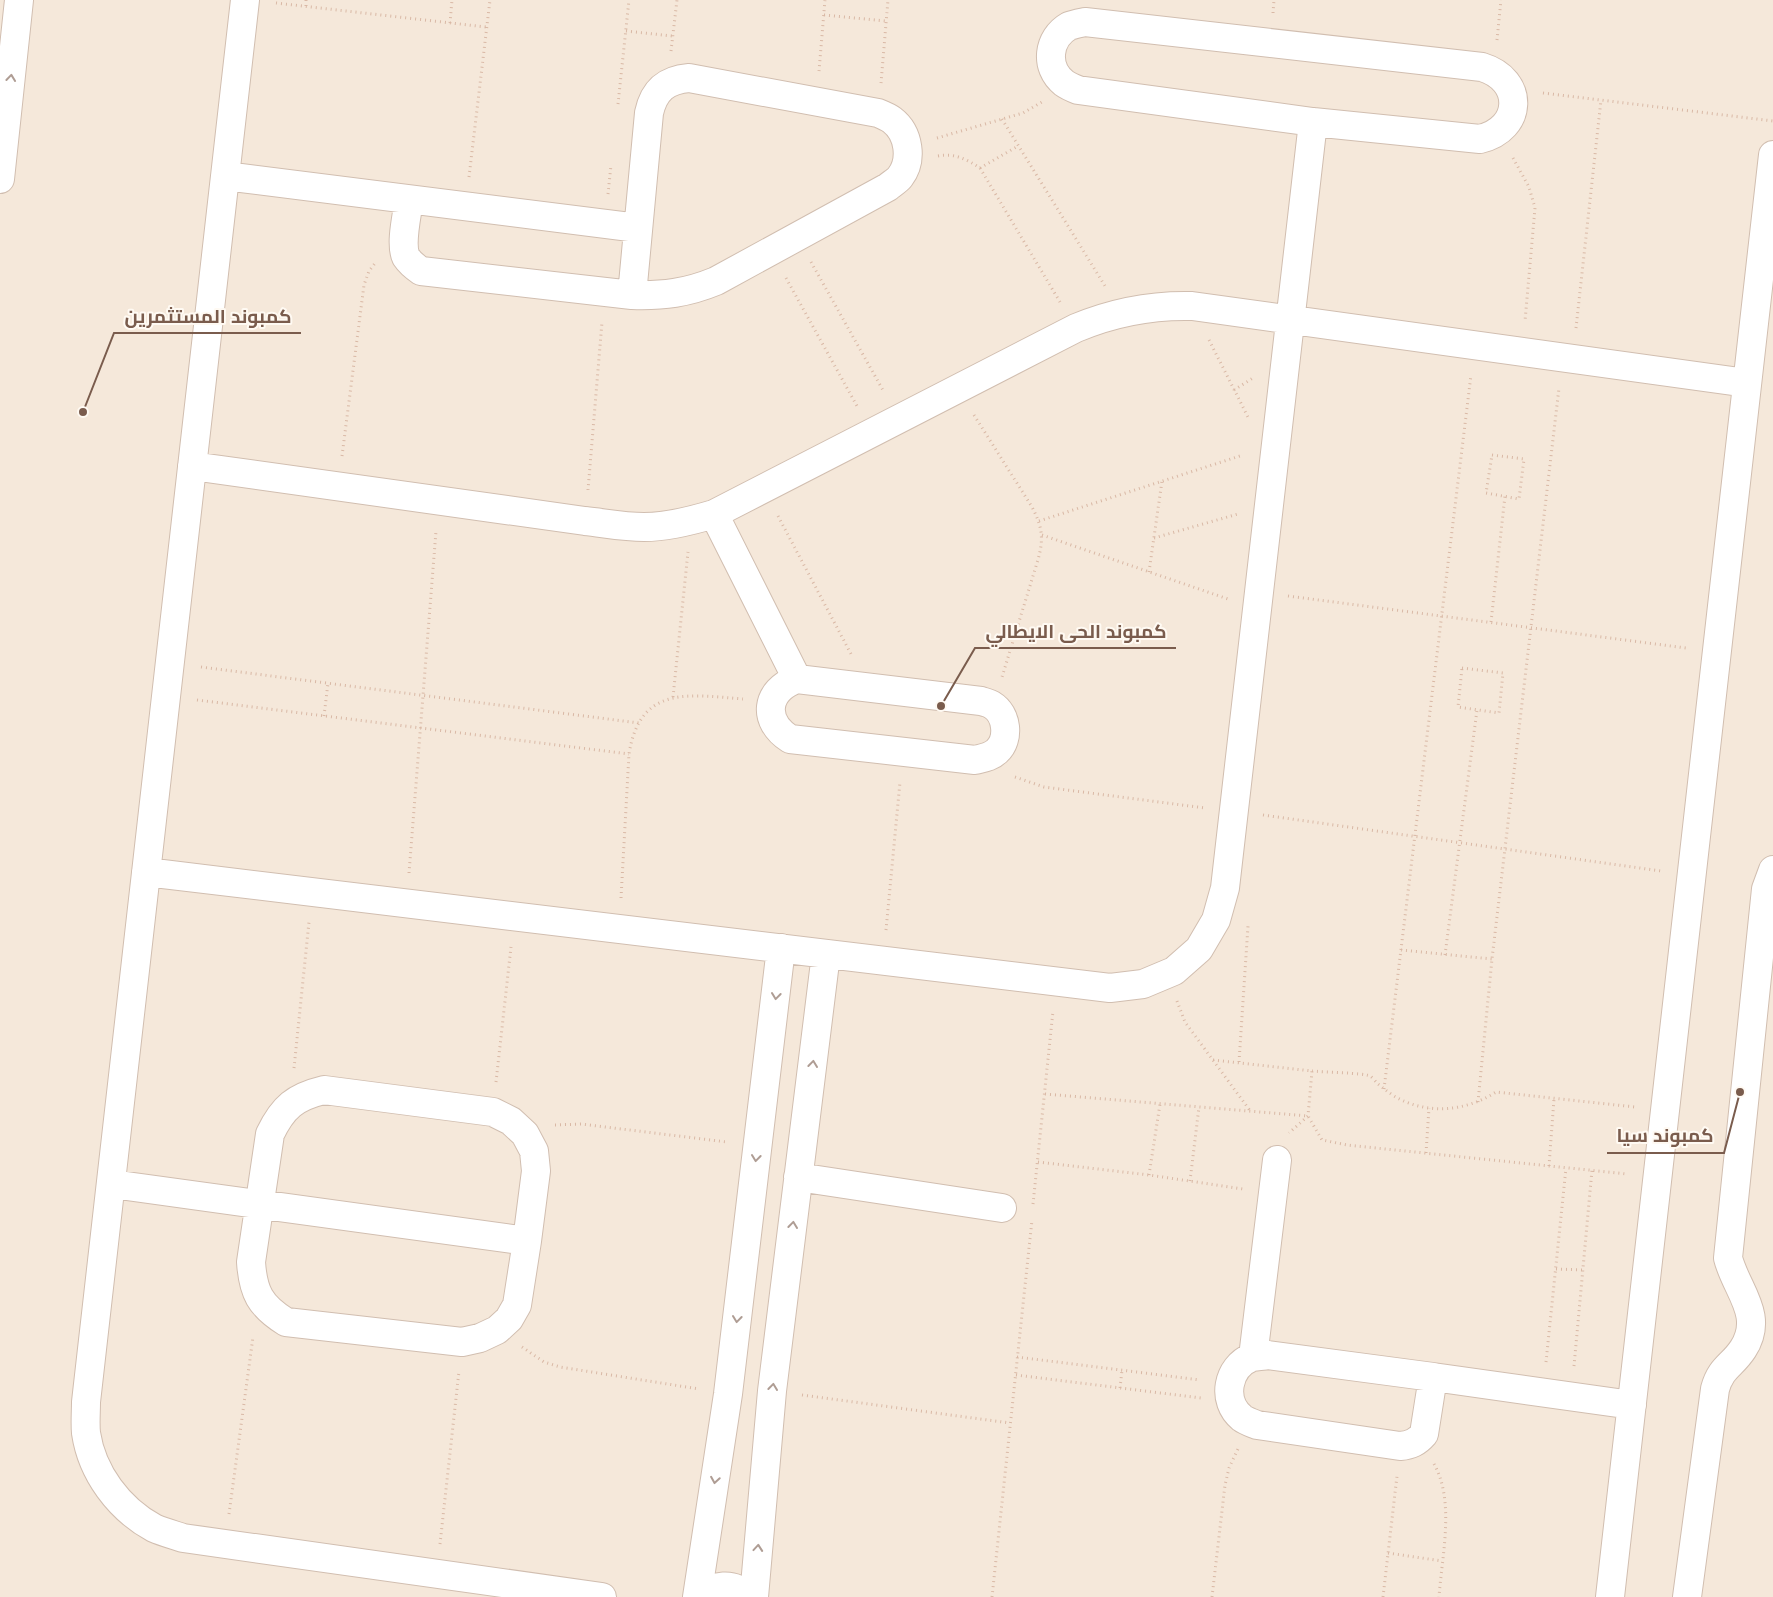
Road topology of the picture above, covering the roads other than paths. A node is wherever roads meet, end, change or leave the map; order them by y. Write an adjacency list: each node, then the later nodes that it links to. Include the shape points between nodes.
1 (19, 0): 6 (street, one-way to 1)
2 (256, 1): 5 (street)
3 (1313, 122): 3 (street, via 1078,90 1055,74 1050,60 1052,45 1060,32 1085,22 1482,67 1502,80 1513,100 1508,122 1501,130 1480,139); 10 (street)
4 (1773, 155): 11 (street)
5 (225, 176): 7 (street); 12 (street)
6 (0, 179)
7 (409, 200): 8 (street); 9 (street, via 404,245 406,256 421,271)
8 (638, 228): 9 (street); 9 (street, via 648,113 654,97 677,79 689,78 878,113 892,120 903,132 908,155 900,177 888,187 696,290 661,296)
9 (632, 296)
10 (1290, 319): 11 (street); 13 (street, via 1168,305 1098,318); 18 (street, via 1270,447 1269,506 1224,888 1216,920 1199,949 1174,971 1143,984 1110,988)
11 (1747, 382): 28 (street)
12 (192, 466): 13 (street, via 643,527 667,526); 16 (street)
13 (702, 518): 14 (street)
14 (797, 679): 14 (street, via 981,701 993,706 1001,715 1006,727 1004,739 998,751 975,760 790,739 774,723 772,701 786,683)
15 (1773, 870): 25 (street, via 1766,889 1728,1258 1736,1282 1749,1304 1751,1316)
16 (146, 872): 17 (street); 21 (street)
17 (781, 948): 18 (street); 30 (street, one-way to 30, via 728,1394)
18 (826, 954): 20 (street, one-way to 18)
19 (1277, 1160): 26 (street)
20 (798, 1177): 23 (street); 32 (street, one-way to 20, via 772,1391)
21 (112, 1184): 22 (street); 29 (street, via 86,1402 86,1433 94,1462 109,1489 129,1511 155,1528 183,1538)
22 (259, 1205): 24 (street); 24 (street, via 250,1262 252,1280 259,1298 270,1312 286,1322 462,1342 480,1338 497,1330 517,1305); 24 (street, via 270,1134 290,1103 306,1094 324,1090 493,1112 511,1120 525,1134 534,1151 536,1171)
23 (1002, 1208)
24 (527, 1241)
25 (1762, 1330): 34 (street, via 1718,1378)
26 (1253, 1357): 27 (street, via 1268,1355); 27 (street, via 1240,1364 1231,1377 1232,1407 1243,1419 1257,1425 1409,1444 1424,1434)
27 (1433, 1378): 28 (street)
28 (1632, 1405): 33 (street)
29 (602, 1597)
30 (697, 1597): 31 (street, via 720,1586 733,1587)
31 (748, 1597)
32 (754, 1597)
33 (1610, 1597)
34 (1687, 1597)

